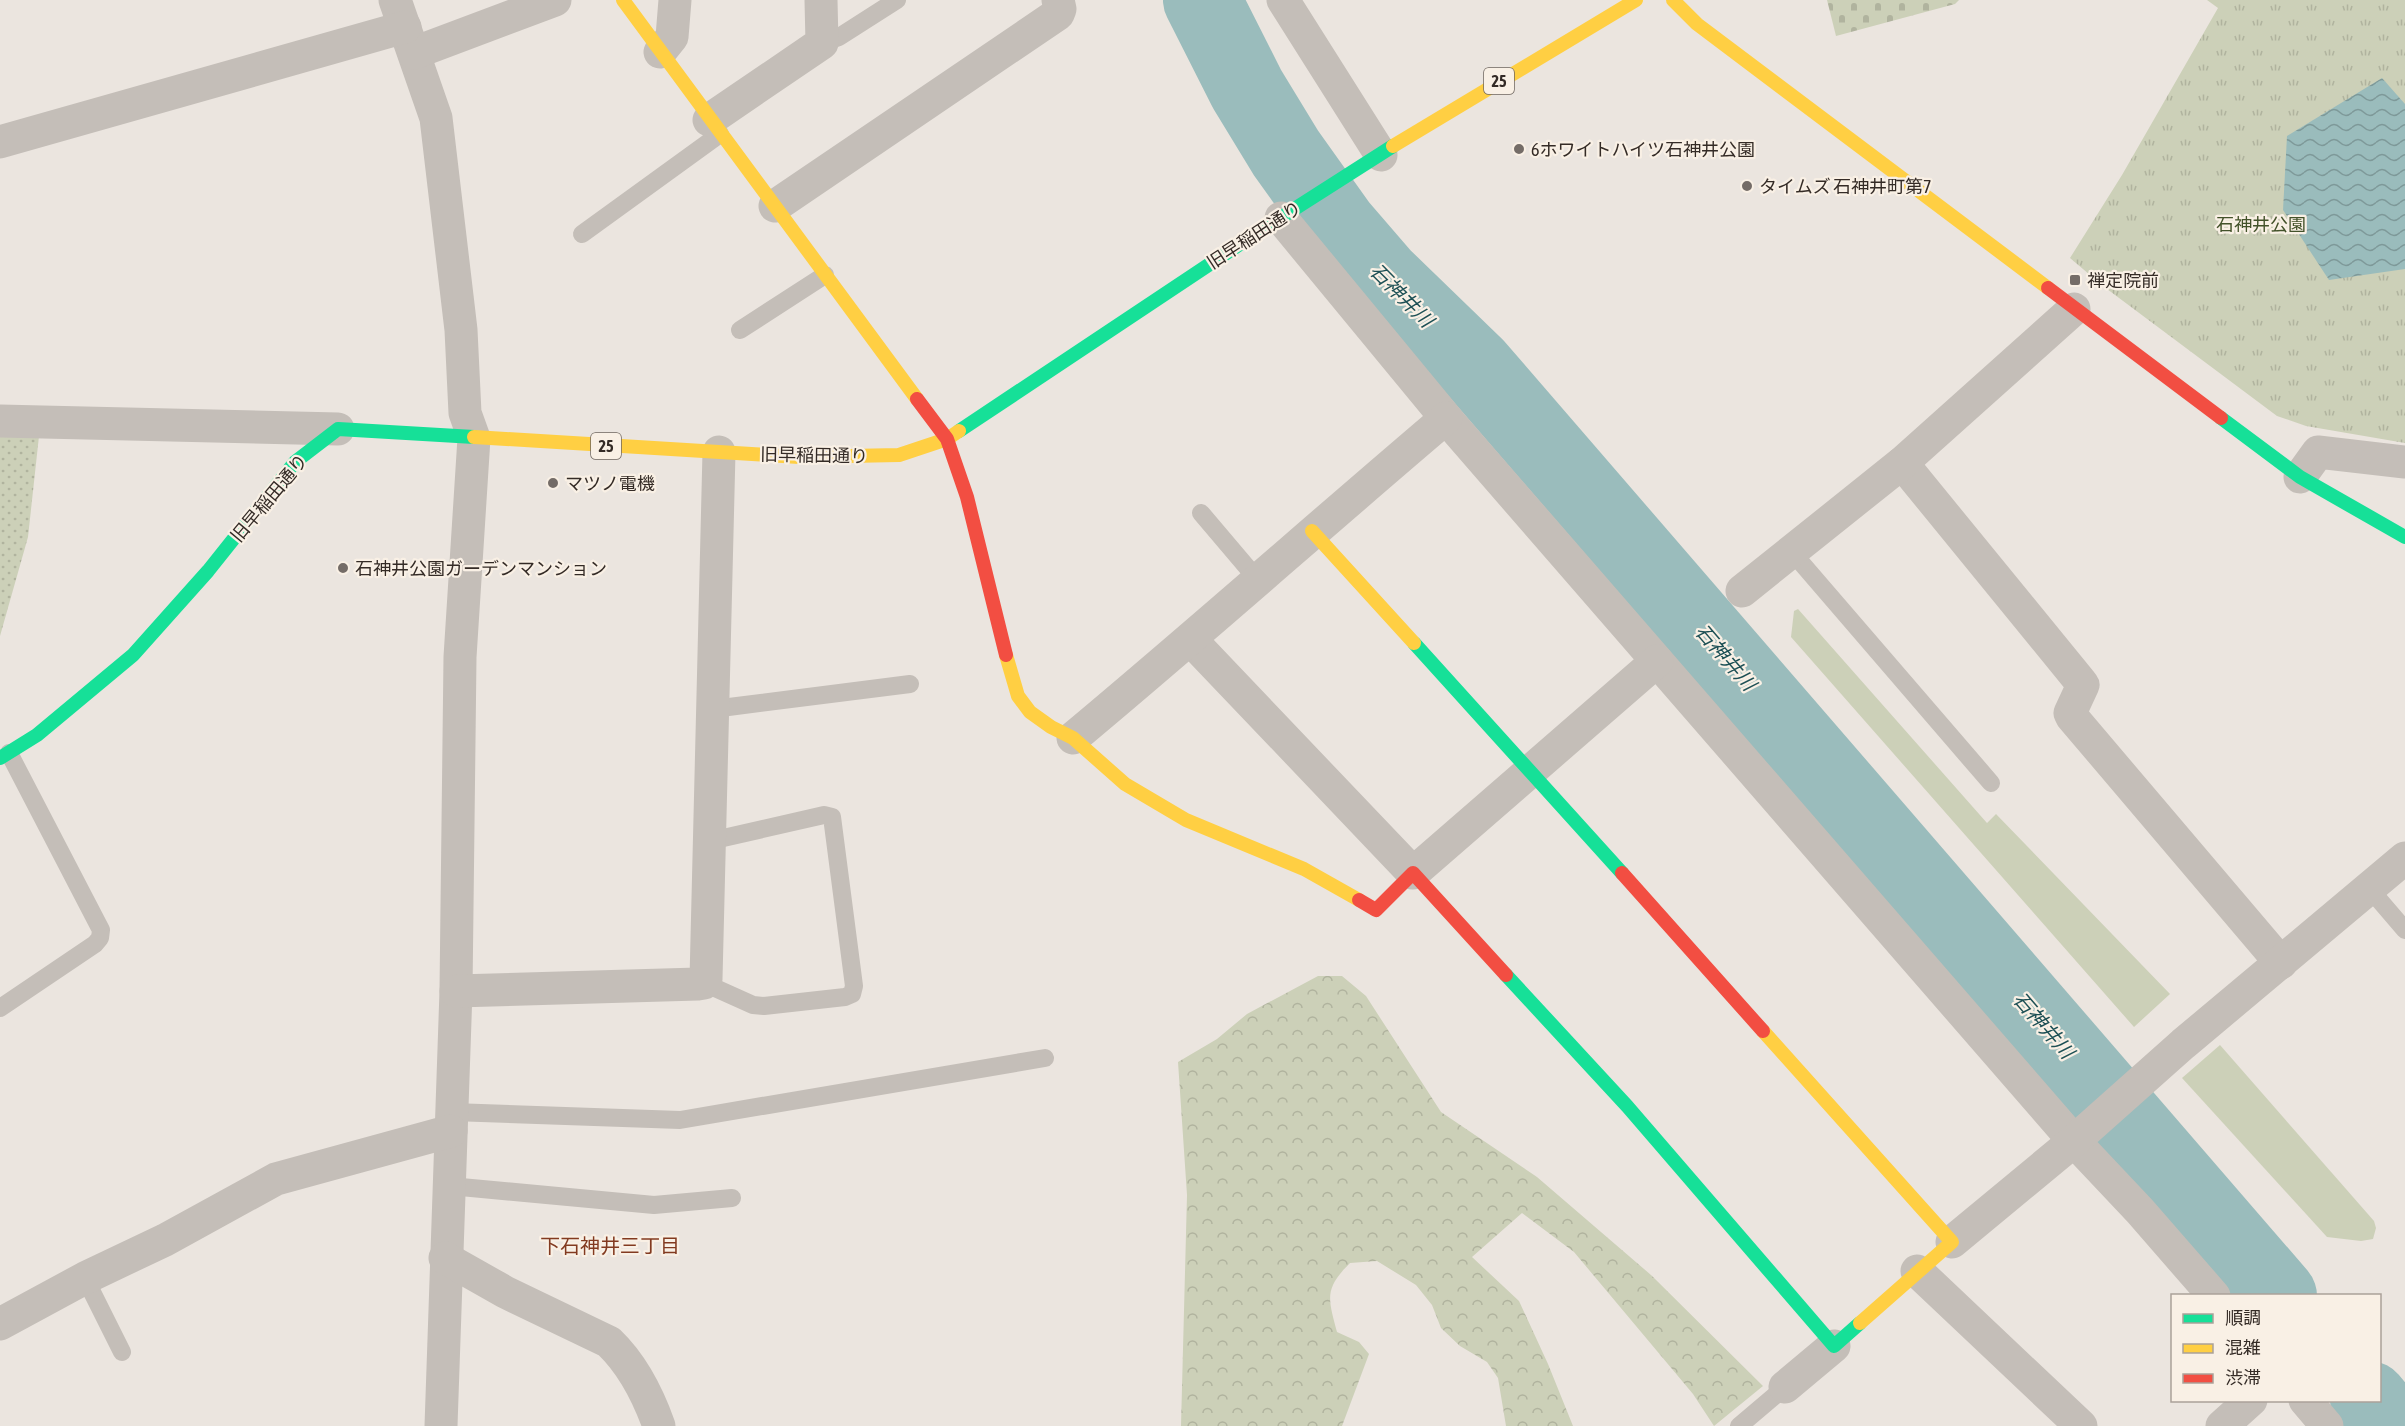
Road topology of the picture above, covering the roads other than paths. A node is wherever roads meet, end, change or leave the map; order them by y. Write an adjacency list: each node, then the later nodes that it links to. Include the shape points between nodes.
1 (555, 0): 10 (street)
2 (623, 0): 12 (street)
3 (675, 0): 12 (street, via 672,37)
4 (821, 0): 11 (street)
5 (897, 0): 11 (lane, via 839,37)
6 (1058, 0): 16 (street, via 1058,14)
7 (1283, 0): 15 (street)
8 (1636, 0): 15 (street, 旧早稲田通り / 25)
9 (1673, 0): 20 (street, via 1697,24)
10 (404, 27): 14 (street); 25 (street, via 436,118 461,330 465,413)
11 (822, 43): 13 (street)
12 (660, 52): 13 (street)
13 (714, 127): 16 (street); 18 (lane)
14 (0, 142)
15 (1372, 160): 17 (street, 旧早稲田通り / 25)
16 (775, 207): 19 (street)
17 (1286, 215): 22 (street); 26 (street, 旧早稲田通り / 25)
18 (582, 234)
19 (825, 274): 21 (lane); 26 (street)
20 (2074, 309): 29 (street); 30 (street)
21 (740, 330)
22 (1446, 418): 32 (street); 38 (street)
23 (0, 421): 24 (street)
24 (338, 429): 25 (street, 旧早稲田通り / 25); 42 (street, 旧早稲田通り, via 295,462 208,572 133,655 37,735)
25 (474, 438): 27 (street, 旧早稲田通り / 25); 52 (street, via 460,657)
26 (947, 439): 27 (street, 旧早稲田通り / 25, via 899,455 799,457); 41 (street, via 967,497 1018,696 1030,712)
27 (719, 452): 40 (street)
28 (2405, 462): 30 (street, via 2318,452)
29 (1902, 463): 34 (street); 50 (street, via 2083,686 2070,713 2072,717)
30 (2300, 477): 33 (street)
31 (1201, 513): 35 (lane)
32 (1312, 531): 35 (street); 43 (street)
33 (2405, 537)
34 (1792, 552): 36 (street); 44 (lane)
35 (1257, 579): 37 (street)
36 (1742, 591)
37 (1191, 640): 41 (street); 47 (street)
38 (1657, 661): 43 (street); 56 (street)
39 (909, 684): 40 (lane)
40 (713, 709): 45 (street)
41 (1073, 738): 47 (street, via 1125,784 1159,805 1304,869 1376,910)
42 (5, 756): 53 (lane, via 100,930 100,938)
43 (1532, 771): 47 (street); 59 (street)
44 (1991, 783)
45 (710, 841): 51 (street); 51 (lane, via 824,815 832,817 854,986 852,994 845,997 764,1006)
46 (2405, 858): 48 (street)
47 (1413, 873): 65 (street, via 1627,1106)
48 (2369, 888): 49 (lane); 50 (street)
49 (2405, 930)
50 (2281, 963): 56 (street)
51 (704, 983): 52 (street)
52 (456, 991): 55 (street)
53 (0, 1008)
54 (1045, 1058): 55 (lane, via 680,1119)
55 (452, 1122): 57 (street); 62 (street, via 276,1179 165,1240)
56 (2082, 1134): 59 (street); 63 (street, via 2140,1210)
57 (450, 1186): 58 (lane, via 654,1205); 60 (street)
58 (732, 1198)
59 (1952, 1242): 61 (street)
60 (445, 1258): 70 (street); 71 (street, via 609,1342 634,1371)
61 (1917, 1271): 65 (street); 73 (street)
62 (85, 1278): 64 (street); 66 (lane)
63 (2212, 1294)
64 (0, 1324)
65 (1834, 1346): 67 (street)
66 (122, 1352)
67 (1785, 1387): 72 (lane)
68 (2250, 1402): 74 (street)
69 (2306, 1402): 75 (street)
70 (441, 1426)
71 (659, 1426)
72 (1739, 1426)
73 (2081, 1426)
74 (2223, 1426)
75 (2327, 1426)

